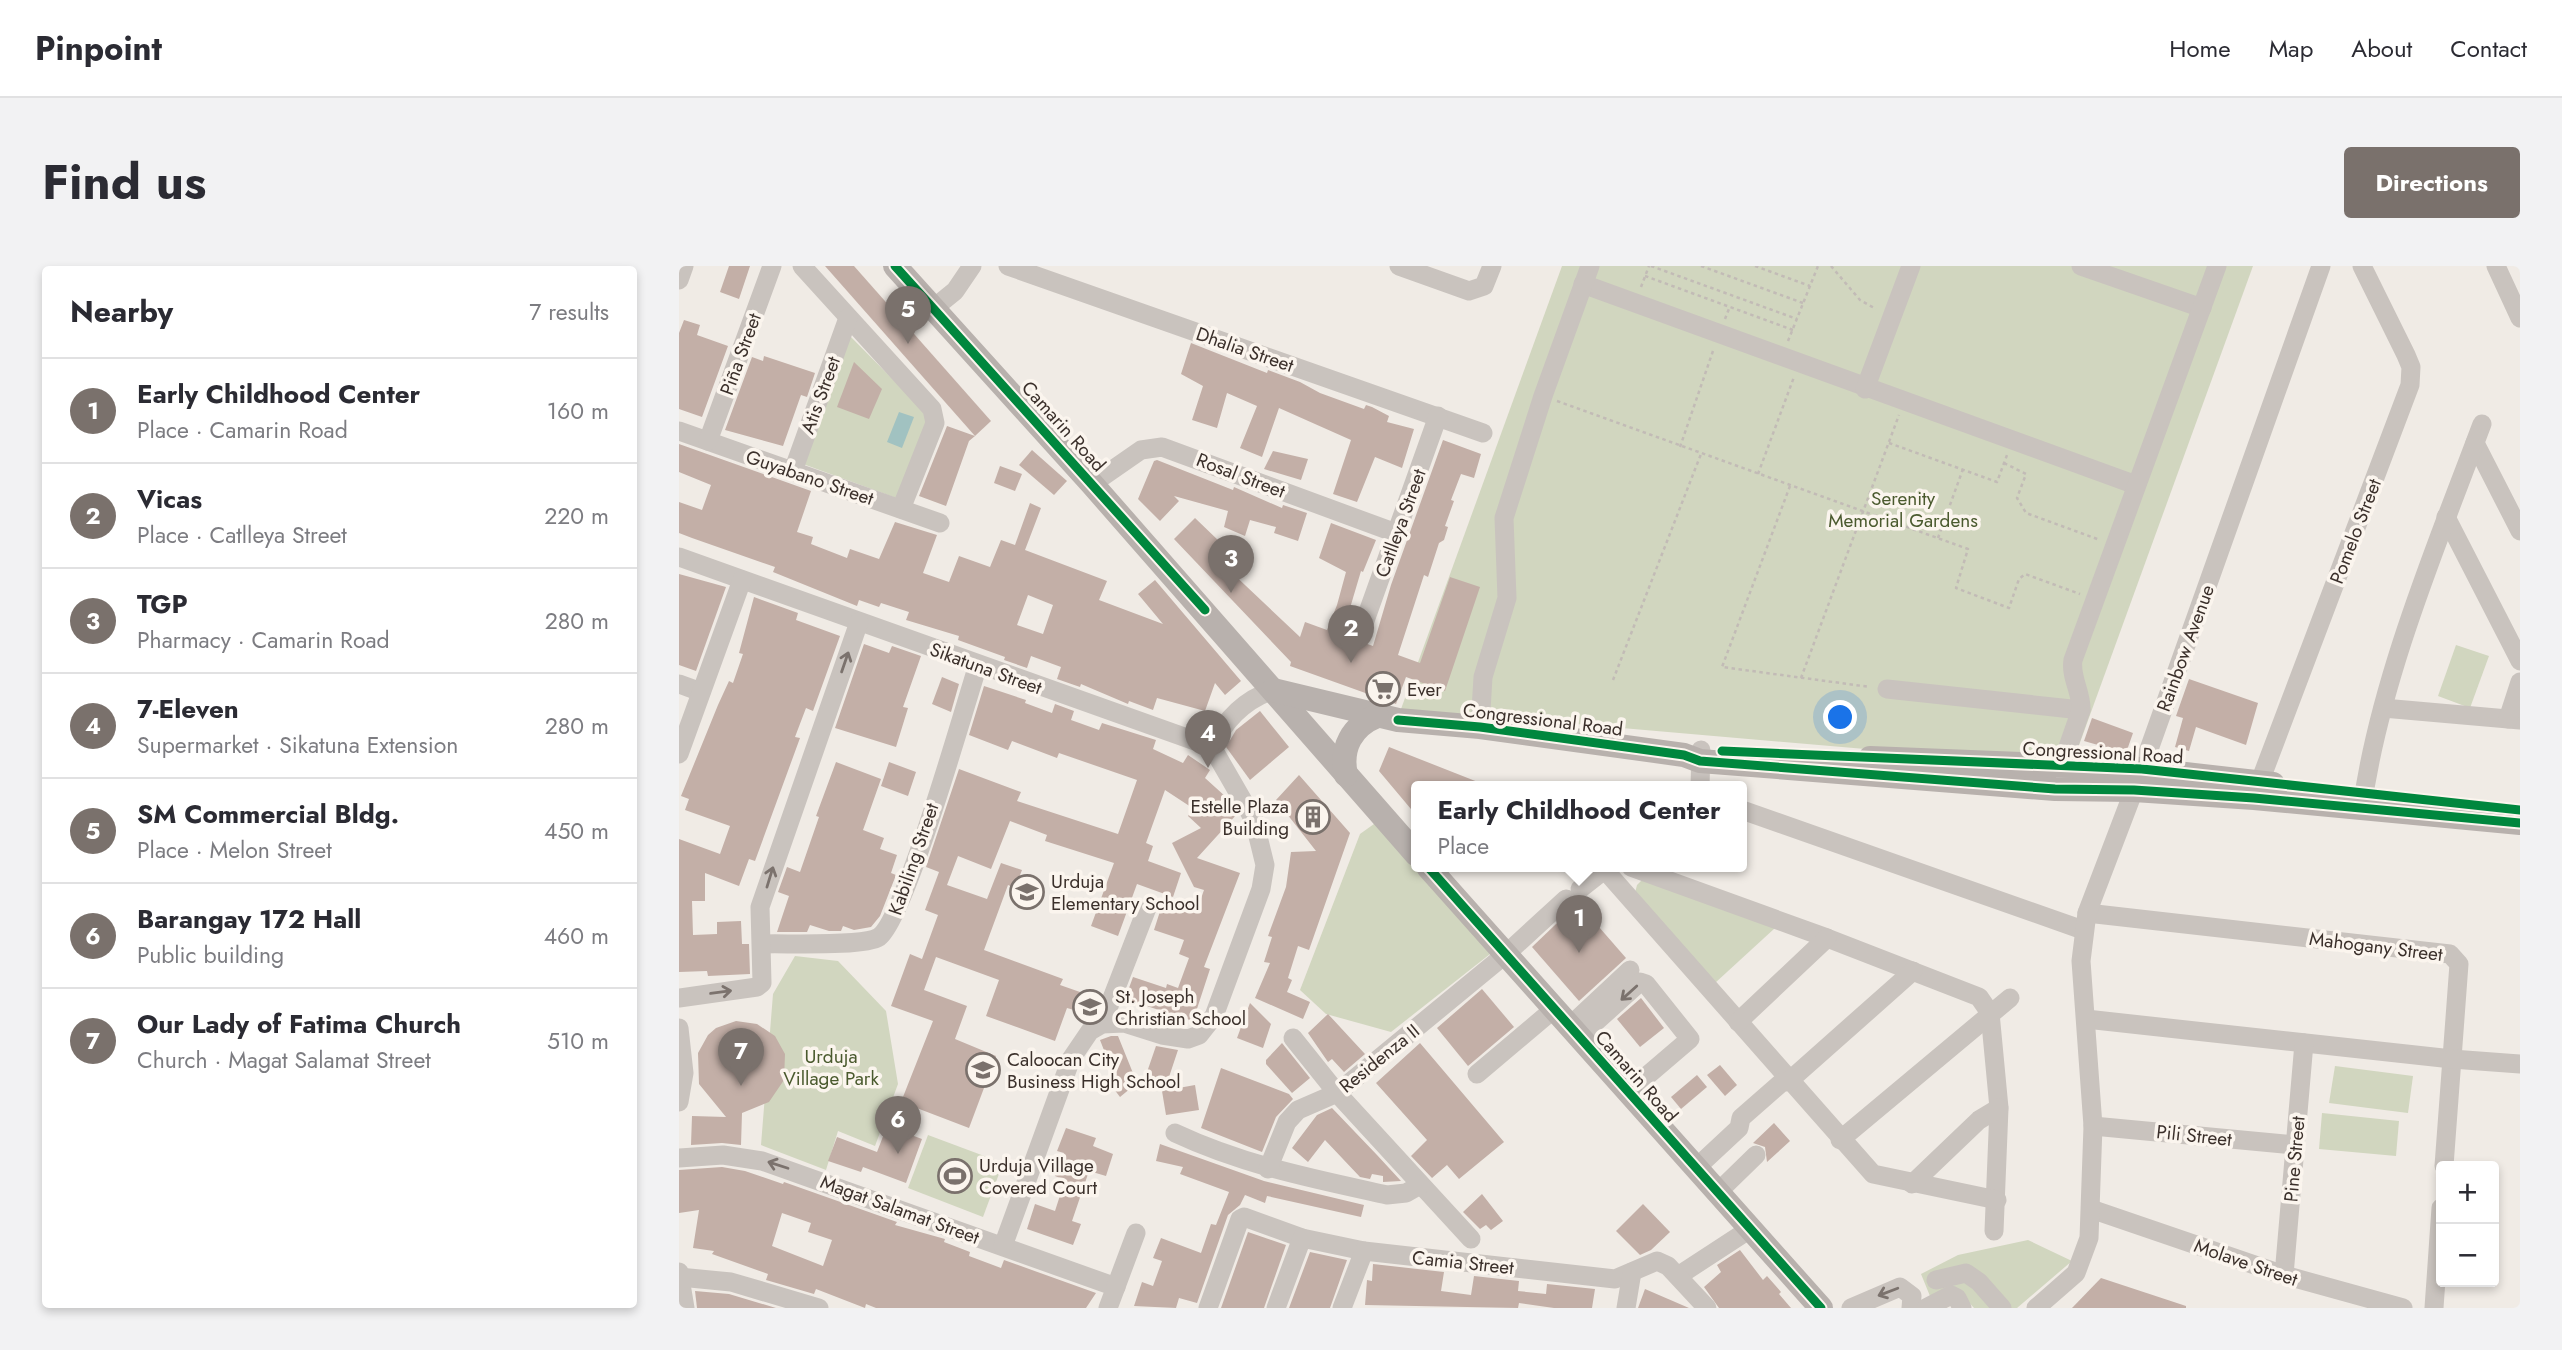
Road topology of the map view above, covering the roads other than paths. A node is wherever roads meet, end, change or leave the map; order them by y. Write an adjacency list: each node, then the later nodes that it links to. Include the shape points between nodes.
1 (684, 266): 16 (street)
2 (772, 266): 26 (street, Piña Street)
3 (802, 266): 20 (street)
4 (895, 266): 17 (main road, Camarin Road)
5 (972, 266): 17 (street, via 955,291)
6 (1008, 266): 22 (street, Dhalia Street)
7 (1399, 266): 8 (street, via 1469,291 1484,286)
8 (1492, 266)
9 (1911, 266): 21 (street)
10 (2081, 266): 18 (street)
11 (2217, 266): 18 (street)
12 (2321, 266): 57 (street, Rainbow Avenue)
13 (2362, 266): 59 (street, Pomelo Street, via 2406,355 2410,385)
14 (2496, 266): 19 (street)
15 (1587, 275): 21 (street, via 1634,303); 51 (street, via 1504,519 1507,598 1483,677)
16 (679, 280)
17 (934, 308): 29 (main road, Camarin Road)
18 (2202, 308): 30 (street)
19 (2518, 309)
20 (848, 318): 28 (street, Atis Street); 31 (street, via 934,415 935,424)
21 (1865, 389): 30 (street)
22 (1438, 416): 25 (street, Dhalia Street); 35 (street, Catlleya Street)
23 (2482, 424): 27 (street)
24 (679, 431): 26 (street, Guyabano Street)
25 (1482, 433)
26 (708, 441): 28 (street, Guyabano Street)
27 (2475, 443): 32 (street); 34 (street)
28 (793, 471): 31 (street, Guyabano Street)
29 (1093, 484): 35 (street, Rosal Street, via 1141,450 1162,447); 45 (main road, Camarin Road)
30 (2136, 485): 48 (street, via 2072,666)
31 (901, 509): 33 (street, Guyabano Street)
32 (2446, 517): 40 (street); 47 (street)
33 (940, 523)
34 (2520, 531)
35 (1396, 533): 39 (street, Catlleya Street)
36 (679, 557): 37 (street, Sikatuna Street)
37 (742, 580): 38 (street, Sikatuna Street); 46 (street)
38 (859, 622): 41 (street, Sikatuna Street); 72 (street, one-way to 38, via 760,907)
39 (1362, 629)
40 (2520, 661)
41 (978, 666): 52 (street, Sikatuna Street); 72 (street, Kabiling Street, via 911,875 886,931 867,942)
42 (2520, 682): 50 (street)
43 (679, 684): 46 (street)
44 (1887, 689): 48 (street)
45 (1273, 690): 49 (main road, Congressional Road); 52 (street, via 1255,696 1235,712); 55 (main road, Camarin Road)
46 (701, 692): 53 (street)
47 (2383, 708): 50 (street); 60 (street)
48 (2081, 710): 56 (street)
49 (1368, 714): 51 (main road, Congressional Road); 55 (main road, via 1340,731)
50 (2514, 720)
51 (1481, 727): 54 (main road, Congressional Road)
52 (1212, 747): 81 (street, via 1254,820 1265,865 1261,889 1214,1016 1199,1035 1188,1039 1124,1023)
53 (679, 754)
54 (1695, 756): 56 (main road, Congressional Road); 57 (main road, Congressional Road, via 2055,789); 58 (street)
55 (1339, 767): 64 (main road, Camarin Road)
56 (2061, 767): 57 (main road, Congressional Road)
57 (2138, 779): 59 (main road, Congressional Road); 70 (street, Rainbow Avenue)
58 (1699, 781)
59 (2257, 790): 60 (main road, Congressional Road)
60 (2363, 801): 61 (main road, Congressional Road); 63 (main road, Congressional Road)
61 (2520, 810)
62 (1747, 812): 70 (street, Mahogany Street)
63 (2520, 823)
64 (1411, 848)
65 (1432, 872): 73 (main road, Camarin Road)
66 (1601, 872): 73 (street, Residenza II)
67 (1609, 872): 80 (street)
68 (1645, 872): 71 (street)
69 (1147, 908): 81 (street)
70 (2085, 921): 79 (street, Rainbow Avenue, via 2081,961); 86 (street, Mahogany Street, via 2450,954 2459,964)
71 (1827, 938): 75 (street); 80 (street)
72 (762, 944): 76 (street, one-way to 72, via 757,987 764,978)
73 (1506, 954): 82 (main road, Camarin Road); 91 (street, Residenza II)
74 (1630, 970): 82 (street)
75 (1913, 971): 78 (street, via 1979,997); 89 (street)
76 (679, 998)
77 (2010, 998): 78 (street)
78 (1990, 1013): 93 (street); 96 (street)
79 (2085, 1019): 85 (street); 94 (street, Rainbow Avenue)
80 (1738, 1022): 89 (street)
81 (1102, 1024): 114 (street, via 1084,1037 1071,1059)
82 (1568, 1024): 88 (street); 90 (main road, Camarin Road); 90 (street, one-way to 82, via 1689,1042 1646,984 1640,982)
83 (679, 1028): 92 (street, via 684,1055)
84 (1293, 1038): 91 (street)
85 (2304, 1043): 86 (street); 97 (street, Pine Street)
86 (2452, 1059): 87 (street); 100 (street, Mahogany Street)
87 (2520, 1064)
88 (1478, 1074)
89 (1789, 1081): 96 (street); 102 (street, via 1741,1118 1739,1128)
90 (1628, 1092): 102 (main road, Camarin Road)
91 (1337, 1093): 101 (street, Residenza II, via 1298,1110 1287,1122); 104 (street)
92 (679, 1102)
93 (1999, 1108): 103 (street, via 1979,1120); 106 (street)
94 (2094, 1126): 97 (street, Pili Street); 107 (street, Rainbow Avenue)
95 (1175, 1133): 101 (street, via 1215,1152)
96 (1840, 1140): 103 (street, via 1873,1174)
97 (2295, 1145): 117 (street, Pine Street)
98 (1756, 1156): 105 (street)
99 (679, 1157): 114 (street, Magat Salamat Street, one-way to 99, via 762,1161 723,1155)
100 (2444, 1161)
101 (1268, 1168): 104 (street, via 1387,1195 1406,1193)
102 (1695, 1169): 105 (main road, Camarin Road)
103 (1912, 1184): 106 (street)
104 (1420, 1185): 113 (street)
105 (1717, 1193): 109 (main road, Camarin Road)
106 (1997, 1199): 110 (street)
107 (2091, 1209): 117 (street, Molave Street); 136 (street, Rainbow Avenue, via 2089,1238 2076,1273)
108 (2440, 1224): 138 (street)
109 (1752, 1231): 119 (street); 130 (main road, Camarin Road)
110 (1994, 1231)
111 (1136, 1233): 121 (street)
112 (1302, 1238): 115 (street, Camia Street); 125 (street, Camia Street, via 1240,1219); 126 (street)
113 (1471, 1239)
114 (1003, 1246): 121 (street, Magat Salamat Street)
115 (1364, 1251): 116 (street, Camia Street, via 1615,1279); 127 (street)
116 (1632, 1272): 119 (street, Camia Street, via 1657,1261); 128 (street)
117 (2284, 1275): 137 (street, Molave Street)
118 (679, 1276): 122 (street); 123 (street, via 731,1282)
119 (1678, 1276): 129 (street)
120 (1936, 1280): 135 (street, via 1966,1273)
121 (1116, 1287): 124 (street)
122 (685, 1308)
123 (819, 1308)
124 (1108, 1308)
125 (1208, 1308)
126 (1276, 1308)
127 (1342, 1308)
128 (1626, 1308)
129 (1707, 1308)
130 (1821, 1308)
131 (1851, 1308): 132 (street, one-way to 131, via 1912,1296 1900,1287)
132 (1910, 1308)
133 (1926, 1308): 134 (street, via 1954,1296)
134 (1962, 1308)
135 (2002, 1308)
136 (2036, 1308)
137 (2403, 1308)
138 (2434, 1308)

